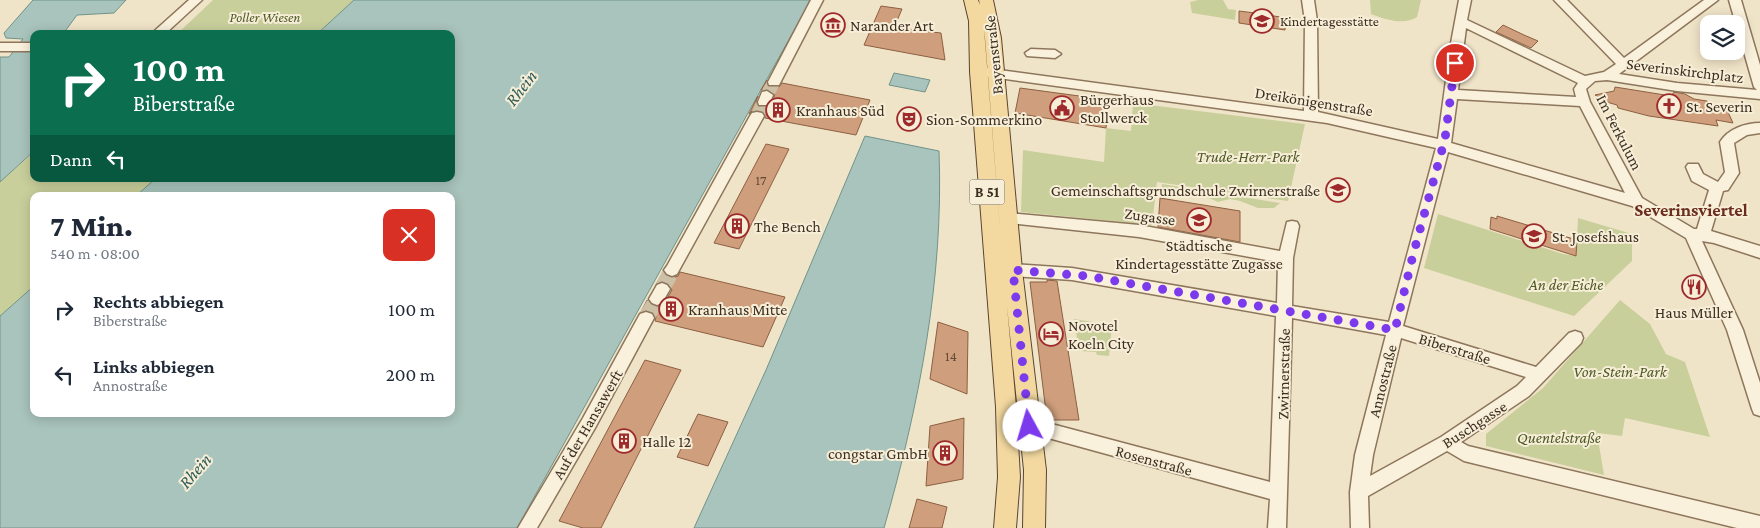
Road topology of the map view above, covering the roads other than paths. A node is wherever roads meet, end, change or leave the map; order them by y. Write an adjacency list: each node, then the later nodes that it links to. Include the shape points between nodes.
1 (196, 0): 11 (street)
2 (817, 0): 20 (street)
3 (972, 0): 17 (main road, Bayenstraße / B 51)
4 (986, 0): 17 (main road, Bayenstraße / B 51, via 992,38)
5 (1308, 0): 26 (street)
6 (1465, 0): 10 (street, Annostraße)
7 (1560, 0): 16 (street)
8 (1712, 0): 16 (street, Im Ferkulum)
9 (1735, 0): 21 (street)
10 (1462, 22): 19 (street); 22 (street, Annostraße)
11 (162, 30)
12 (0, 47): 13 (street)
13 (30, 47)
14 (1031, 53): 15 (street)
15 (1054, 54)
16 (1624, 64): 18 (street, Im Ferkulum)
17 (986, 72): 26 (street, Dreikönigenstraße); 32 (main road, Bayenstraße / B 51); 47 (main road, Bayenstraße / B 51)
18 (1607, 76): 19 (street, Im Ferkulum); 23 (street, Severinskirchplatz)
19 (1585, 80): 24 (street, Im Ferkulum, via 1580,89)
20 (774, 82)
21 (1760, 87)
22 (1452, 94): 24 (street); 28 (street, Annostraße)
23 (1760, 95)
24 (1584, 102): 31 (street, Im Ferkulum)
25 (757, 116): 37 (street)
26 (1311, 116): 28 (street, Dreikönigenstraße)
27 (1760, 128): 30 (street, via 1747,129 1727,142 1732,173 1724,186)
28 (1442, 145): 31 (street, Dreikönigenstraße); 41 (street, Annostraße)
29 (1694, 167): 30 (street, via 1697,177)
30 (1717, 188): 34 (street)
31 (1637, 202): 34 (street)
32 (1008, 218): 36 (street, Zugasse, via 1139,231); 38 (main road, Bayenstraße / B 51)
33 (1292, 226): 36 (street, Zwirnerstraße)
34 (1697, 234): 35 (street); 44 (street, via 1708,269 1735,330)
35 (1760, 252)
36 (1286, 258): 39 (street, Zwirnerstraße)
37 (672, 270)
38 (1013, 270): 39 (street, Biberstraße, via 1072,274); 45 (main road, Bayenstraße / B 51)
39 (1284, 310): 41 (street, Biberstraße); 50 (street, Zwirnerstraße)
40 (646, 318): 52 (street, Auf der Hansawerft)
41 (1395, 330): 43 (street, Biberstraße); 49 (street, Annostraße, via 1364,455)
42 (1575, 338): 43 (street, Buschgasse)
43 (1539, 376): 46 (street, Buschgasse, via 1523,392)
44 (1760, 409)
45 (1029, 426): 48 (main road, Bayenstraße / B 51); 50 (street, Rosenstraße)
46 (1447, 442): 49 (street, Buschgasse); 51 (street, via 1464,453)
47 (1007, 444): 48 (main road, via 1017,452); 53 (main road, Bayenstraße / B 51)
48 (1033, 455): 54 (main road, Bayenstraße / B 51)
49 (1359, 492): 56 (street, Annostraße)
50 (1279, 493): 55 (street, Zwirnerstraße)
51 (1760, 525)
52 (527, 528)
53 (1006, 528)
54 (1034, 528)
55 (1277, 528)
56 (1360, 528)

